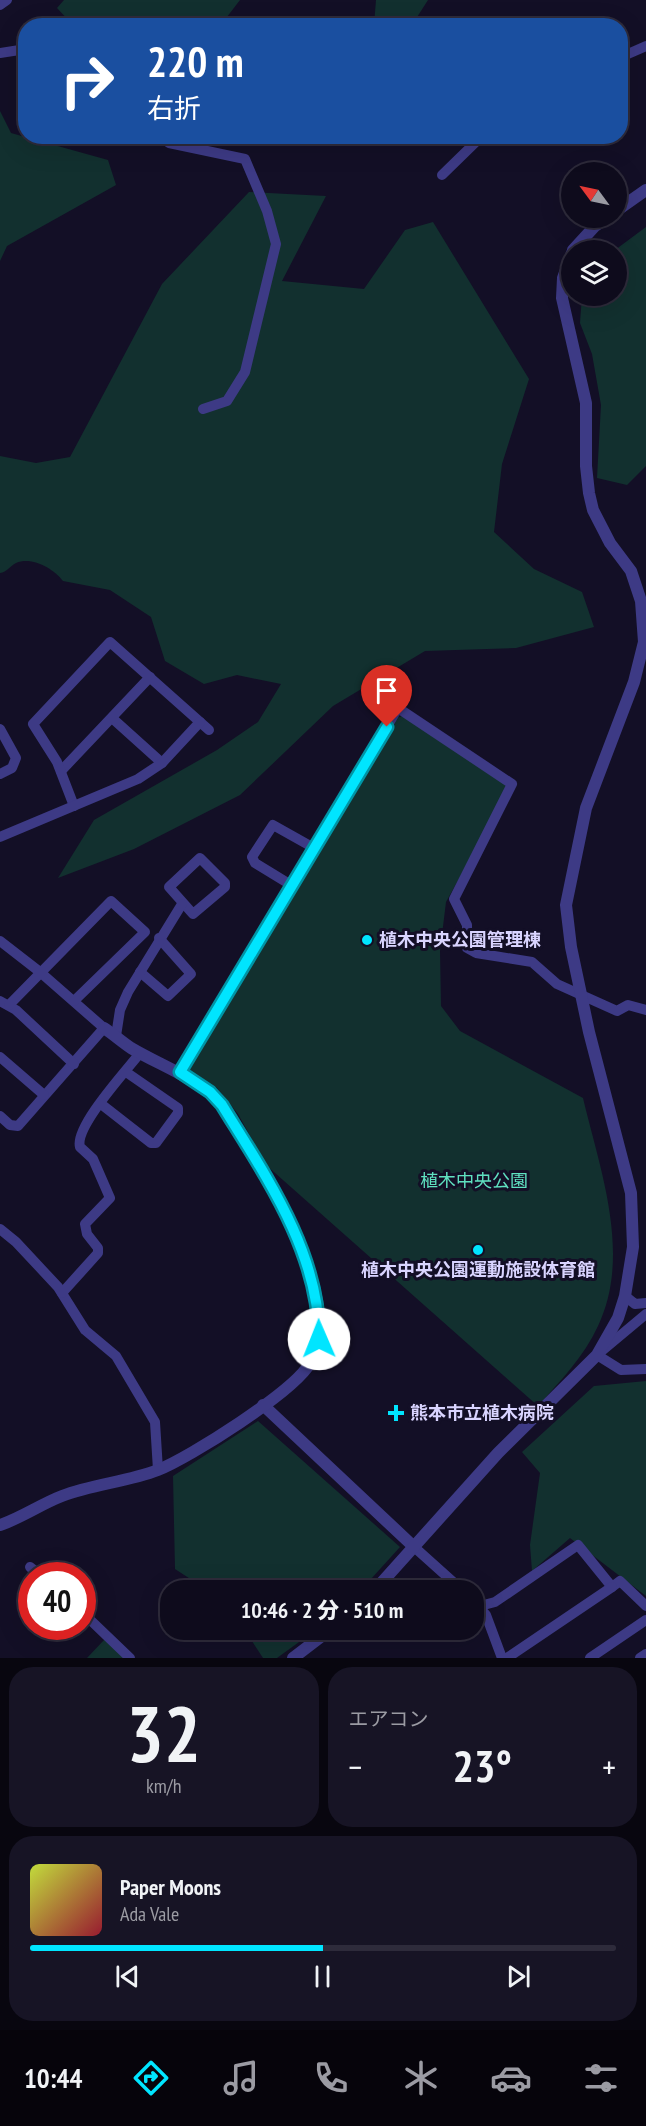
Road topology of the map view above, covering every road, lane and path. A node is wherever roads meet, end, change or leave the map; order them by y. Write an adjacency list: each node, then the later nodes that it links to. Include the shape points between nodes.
1 (7, 0): 2 (street)
2 (0, 5)
3 (646, 46): 6 (street)
4 (18, 50): 5 (street)
5 (0, 53)
6 (628, 54)
7 (174, 144): 15 (street, via 245,159 276,244 245,372 227,401)
8 (474, 144): 9 (street)
9 (442, 175)
10 (646, 190): 11 (street)
11 (627, 203)
12 (593, 228): 13 (street)
13 (583, 240)
14 (564, 306): 34 (street, via 586,403 586,466 593,510 610,543 631,571 641,601 644,642 634,682 586,808 566,905)
15 (203, 409)
16 (150, 676): 17 (street); 18 (street); 22 (street, via 113,643 105,645 33,724)
17 (112, 718): 21 (street); 22 (street)
18 (200, 722): 20 (street); 21 (street)
19 (0, 729): 23 (street, via 15,758 12,768)
20 (209, 730)
21 (162, 763): 24 (street, via 138,779)
22 (61, 771): 24 (street)
23 (0, 774)
24 (74, 806): 25 (street)
25 (0, 837)
26 (314, 848): 27 (street); 27 (street, via 275,825 258,847 252,857 255,863); 34 (street, via 398,708 513,784 454,899 467,925 467,948 532,962 557,984)
27 (291, 885): 44 (street)
28 (182, 904): 28 (street, via 196,914 225,887 200,858 169,887); 30 (street)
29 (145, 932): 30 (street); 32 (street, via 109,901); 35 (street)
30 (158, 940): 33 (street); 33 (street, via 191,974 168,996)
31 (0, 941): 32 (street)
32 (40, 972): 35 (street); 36 (street)
33 (140, 972): 39 (street, via 120,1010)
34 (582, 997): 37 (street, via 617,1011 628,1005); 50 (street, via 631,1193 633,1247)
35 (74, 1001): 38 (street)
36 (5, 1003): 42 (street)
37 (646, 1010)
38 (104, 1028): 39 (street); 42 (street)
39 (116, 1036): 40 (street)
40 (140, 1053): 43 (street); 44 (street)
41 (0, 1057): 45 (street)
42 (74, 1064): 45 (street)
43 (126, 1072): 46 (street); 46 (street, via 178,1108 156,1143)
44 (180, 1072): 55 (street, via 222,1105 296,1235 314,1286 319,1339 310,1364)
45 (44, 1095): 47 (street, via 18,1126)
46 (101, 1104): 49 (street, via 88,1120 78,1144 93,1159 110,1198 85,1224 98,1253)
47 (0, 1116)
48 (0, 1229): 49 (street)
49 (62, 1293): 56 (street, via 85,1330 116,1356 155,1422)
50 (625, 1296): 51 (street, via 635,1304); 53 (street, via 618,1318)
51 (646, 1303)
52 (644, 1320): 53 (street)
53 (597, 1355): 54 (street, via 621,1370); 58 (street, via 498,1453)
54 (646, 1369)
55 (263, 1405): 56 (street); 58 (street)
56 (158, 1470): 57 (street, via 91,1485)
57 (0, 1525)
58 (413, 1546): 59 (street); 60 (street)
59 (384, 1580)
60 (451, 1580)
61 (612, 1587): 62 (street, via 578,1545 495,1602); 63 (street, via 620,1581); 72 (street)
62 (484, 1603)
63 (646, 1606)
64 (484, 1613): 71 (street)
65 (646, 1620): 73 (street)
66 (96, 1625): 69 (street)
67 (317, 1640): 70 (street)
68 (646, 1654): 74 (street)
69 (130, 1658)
70 (293, 1658)
71 (502, 1658)
72 (507, 1658)
73 (590, 1658)
74 (640, 1658)

